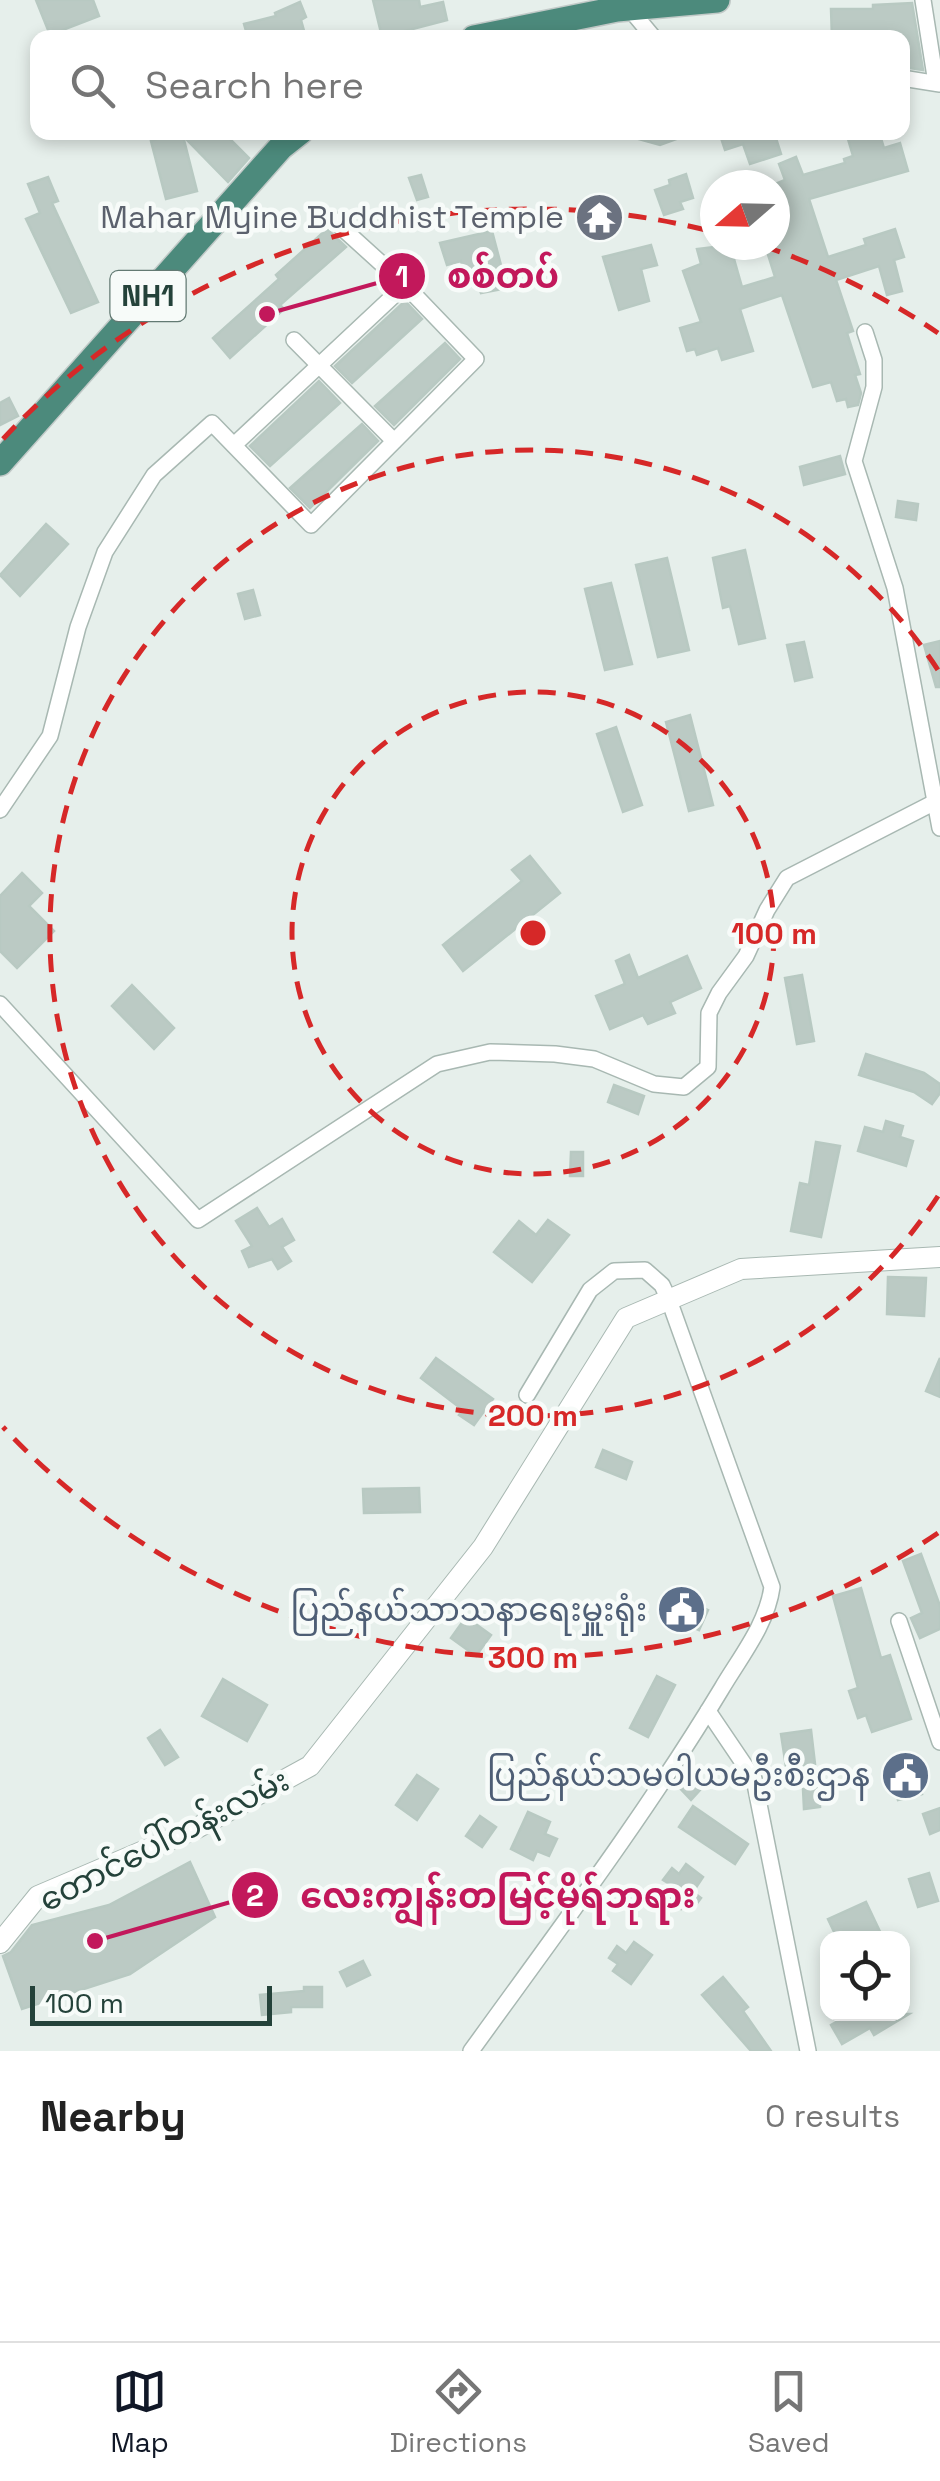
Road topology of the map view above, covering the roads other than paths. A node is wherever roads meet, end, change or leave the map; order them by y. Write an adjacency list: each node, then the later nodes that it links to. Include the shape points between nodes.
1 (717, 0): 3 (highway)
2 (922, 0): 7 (street)
3 (629, 8): 4 (highway); 5 (street)
4 (515, 30)
5 (647, 30)
6 (910, 79): 7 (street)
7 (938, 83)
8 (290, 140): 16 (highway, NH1)
9 (330, 217): 10 (street)
10 (405, 285): 13 (street); 14 (street, via 476,360)
11 (865, 332): 17 (street, via 874,388 854,462 895,588)
12 (294, 340): 13 (street)
13 (318, 366): 14 (street); 15 (street)
14 (394, 441): 15 (street, via 311,525)
15 (234, 444): 18 (street, via 212,423 154,475 105,552 50,736)
16 (0, 463)
17 (935, 802): 19 (street); 20 (street, via 787,878 709,1013 708,1067 684,1087 555,1054 490,1052 437,1064 198,1220)
18 (0, 810)
19 (940, 828)
20 (0, 1004)
21 (940, 1257): 22 (street, တောင်ပေါ်တန်းလမ်း, via 741,1269)
22 (669, 1300): 23 (street, via 645,1270 614,1271 590,1290); 25 (street, via 772,1587 769,1610); 27 (street, တောင်ပေါ်တန်းလမ်း, via 626,1318 483,1547 310,1766 195,1829 38,1896)
23 (528, 1395)
24 (899, 1621): 26 (street)
25 (708, 1711): 28 (street); 29 (street, via 754,1778)
26 (940, 1742)
27 (0, 1943)
28 (471, 2051)
29 (808, 2051)

